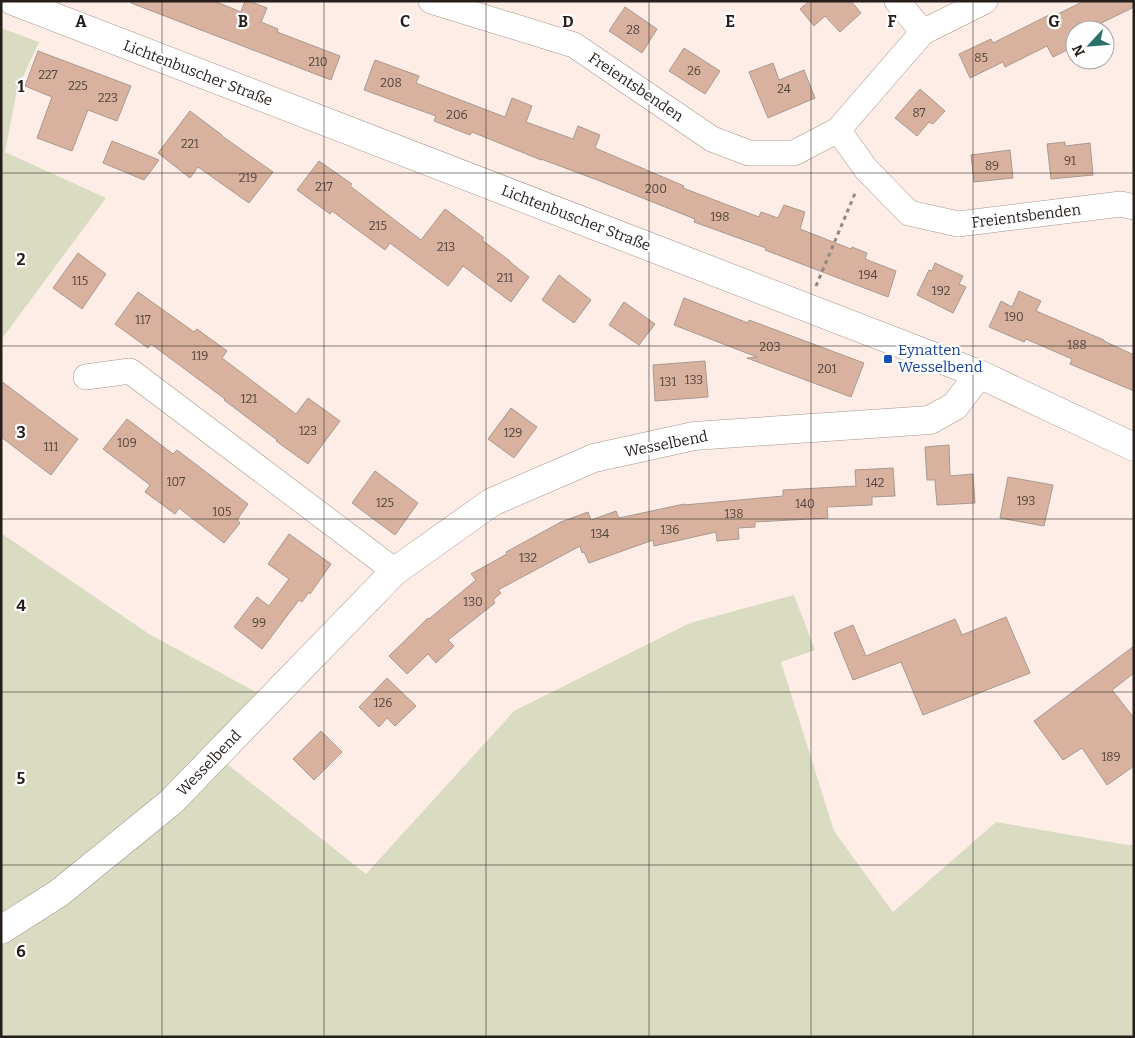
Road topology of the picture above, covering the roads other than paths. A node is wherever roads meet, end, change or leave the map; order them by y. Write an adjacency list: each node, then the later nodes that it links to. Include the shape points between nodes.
1 (13, 1): 8 (street, Lichtenbuscher Straße)
2 (431, 1): 6 (street, Freientsbenden, via 574,44 712,139 749,153 794,153)
3 (897, 1): 5 (street)
4 (985, 1): 5 (street, Freientsbenden)
5 (923, 32): 6 (street, Freientsbenden)
6 (838, 130): 7 (street, Freientsbenden, via 866,169 909,213 958,224 1121,204)
7 (1134, 206)
8 (979, 374): 10 (street, Lichtenbuscher Straße); 11 (street, Wesselbend, via 956,406 930,420 694,436 594,458 492,502)
9 (86, 378): 11 (street, via 130,371)
10 (1134, 447)
11 (395, 572): 12 (street, Wesselbend, via 172,802 59,893)
12 (1, 930)

